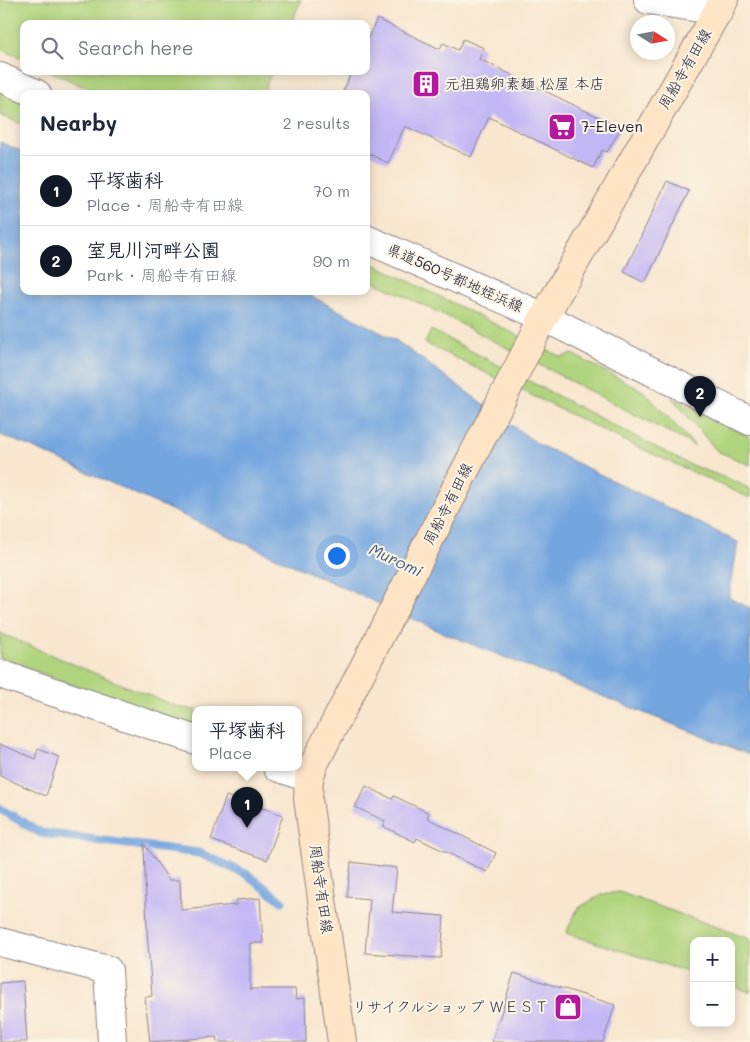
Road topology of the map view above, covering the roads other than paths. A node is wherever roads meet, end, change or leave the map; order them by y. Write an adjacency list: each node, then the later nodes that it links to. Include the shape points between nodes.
1 (648, 0): 2 (street)
2 (721, 5): 6 (main road, 周船寺有田線)
3 (0, 77): 4 (street)
4 (28, 90)
5 (370, 241): 6 (street, 県道560号都地姪浜線)
6 (539, 329): 7 (street, 県道560号都地姪浜線); 11 (main road, 周船寺有田線)
7 (750, 421)
8 (0, 674): 9 (street)
9 (192, 739)
10 (302, 770): 11 (street)
11 (311, 771): 14 (main road, 周船寺有田線, via 308,799)
12 (0, 942): 13 (street, via 108,970)
13 (112, 1042)
14 (342, 1042)

